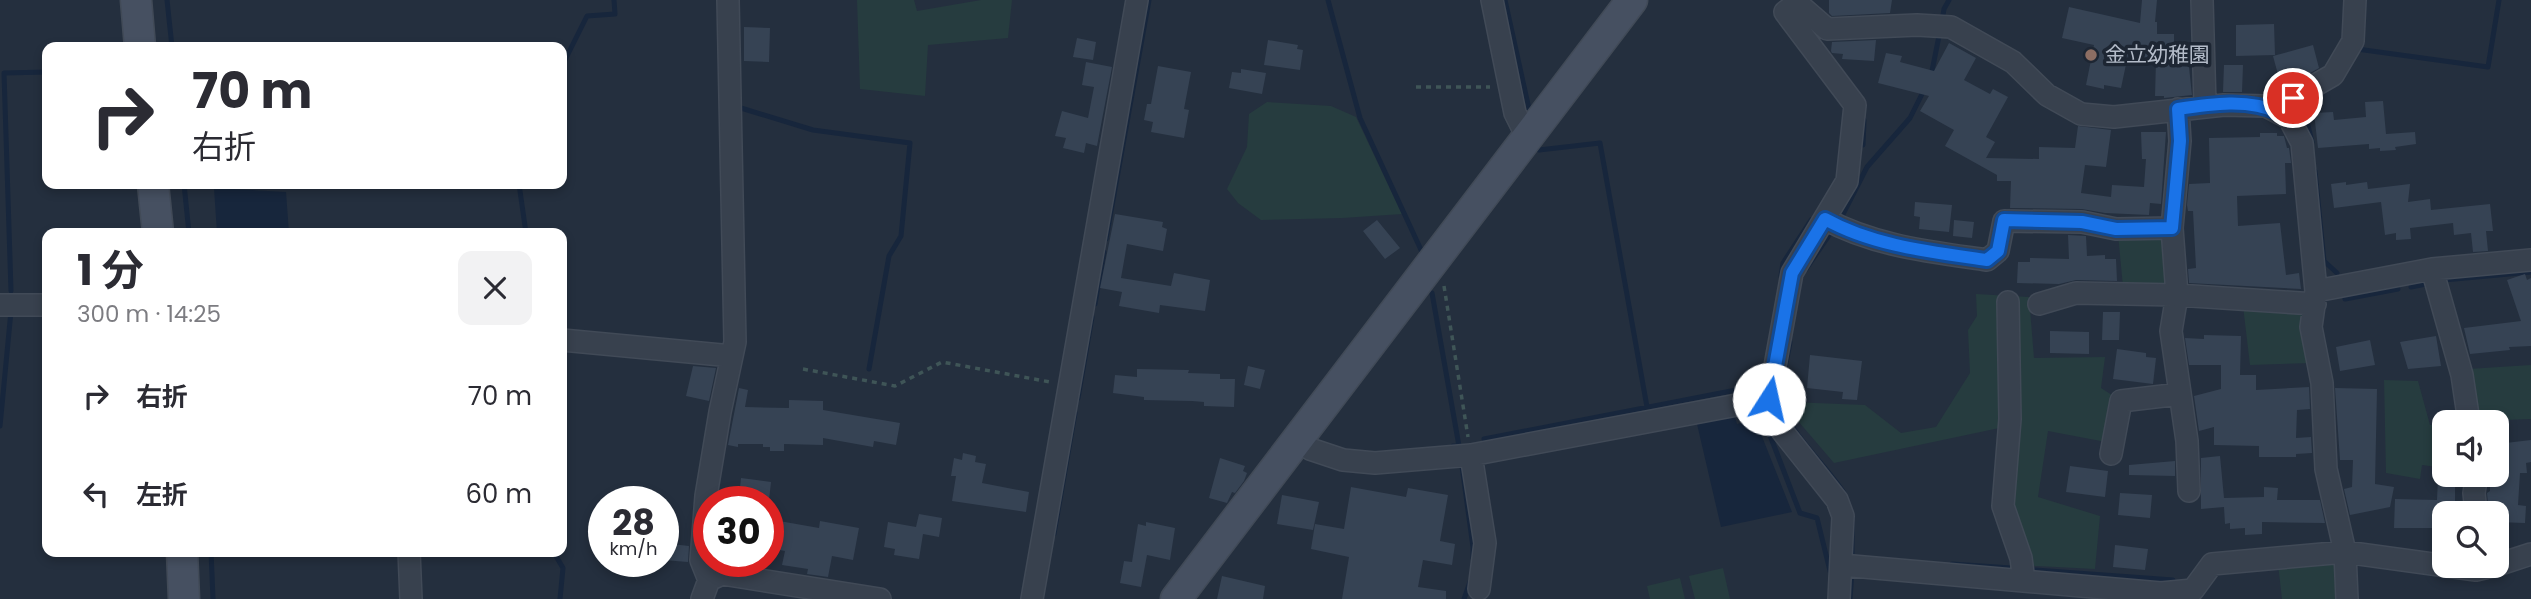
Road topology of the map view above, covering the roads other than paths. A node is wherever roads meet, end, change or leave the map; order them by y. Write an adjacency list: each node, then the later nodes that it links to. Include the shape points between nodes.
1 (136, 0): 9 (street)
2 (728, 0): 27 (street)
3 (1137, 0): 49 (street)
4 (1492, 0): 13 (street, via 1515,113)
5 (1632, 0): 13 (street)
6 (2202, 0): 10 (street)
7 (2355, 0): 12 (street, via 2353,41 2333,75 2293,98)
8 (1797, 1): 11 (street, via 1828,29 1941,27 2013,62 2047,95 2081,114 2115,117); 15 (street, via 1785,12 1855,105 1847,181)
9 (140, 42)
10 (2205, 105): 11 (street); 12 (street, via 2266,106)
11 (2178, 109): 17 (street, via 2180,141)
12 (2279, 113): 21 (street, via 2289,118 2302,143)
13 (1527, 137): 31 (street)
14 (154, 189): 16 (street)
15 (1825, 219): 17 (street, via 1847,231 1919,250 1987,260 1998,251 2004,220 2082,222 2116,229); 29 (street, via 1792,273)
16 (157, 228)
17 (2172, 228): 20 (street)
18 (2531, 260): 19 (street)
19 (2432, 269): 21 (street); 30 (street)
20 (2177, 295): 21 (street); 23 (street, via 2076,293); 28 (street, via 2171,331)
21 (2315, 298): 35 (street, via 2312,327 2322,383 2326,469)
22 (2008, 302): 42 (street, via 2010,419 2003,506)
23 (2039, 304)
24 (0, 305): 25 (street)
25 (42, 305)
26 (567, 340): 27 (street)
27 (732, 356): 43 (street, via 706,496 701,560)
28 (2180, 394): 32 (street, via 2121,401); 34 (street)
29 (1769, 399): 33 (street); 41 (street, via 1775,422 1837,500 1843,516)
30 (2467, 410)
31 (1297, 439): 33 (street, via 1310,449 1343,460 1375,463); 50 (street)
32 (2111, 454)
33 (1471, 455): 44 (street, via 1485,542)
34 (2189, 491)
35 (2345, 552): 40 (street); 45 (street, via 2212,564 2193,590); 52 (street)
36 (2531, 554): 39 (street)
37 (182, 557): 46 (street)
38 (409, 557): 47 (street)
39 (2509, 561)
40 (2432, 564)
41 (1841, 565): 42 (street); 51 (street)
42 (2024, 581): 45 (street)
43 (705, 589): 48 (street, via 722,574)
44 (1479, 589)
45 (2161, 596)
46 (184, 599)
47 (411, 599)
48 (880, 599)
49 (1032, 599)
50 (1176, 599)
51 (1839, 599)
52 (2347, 599)

